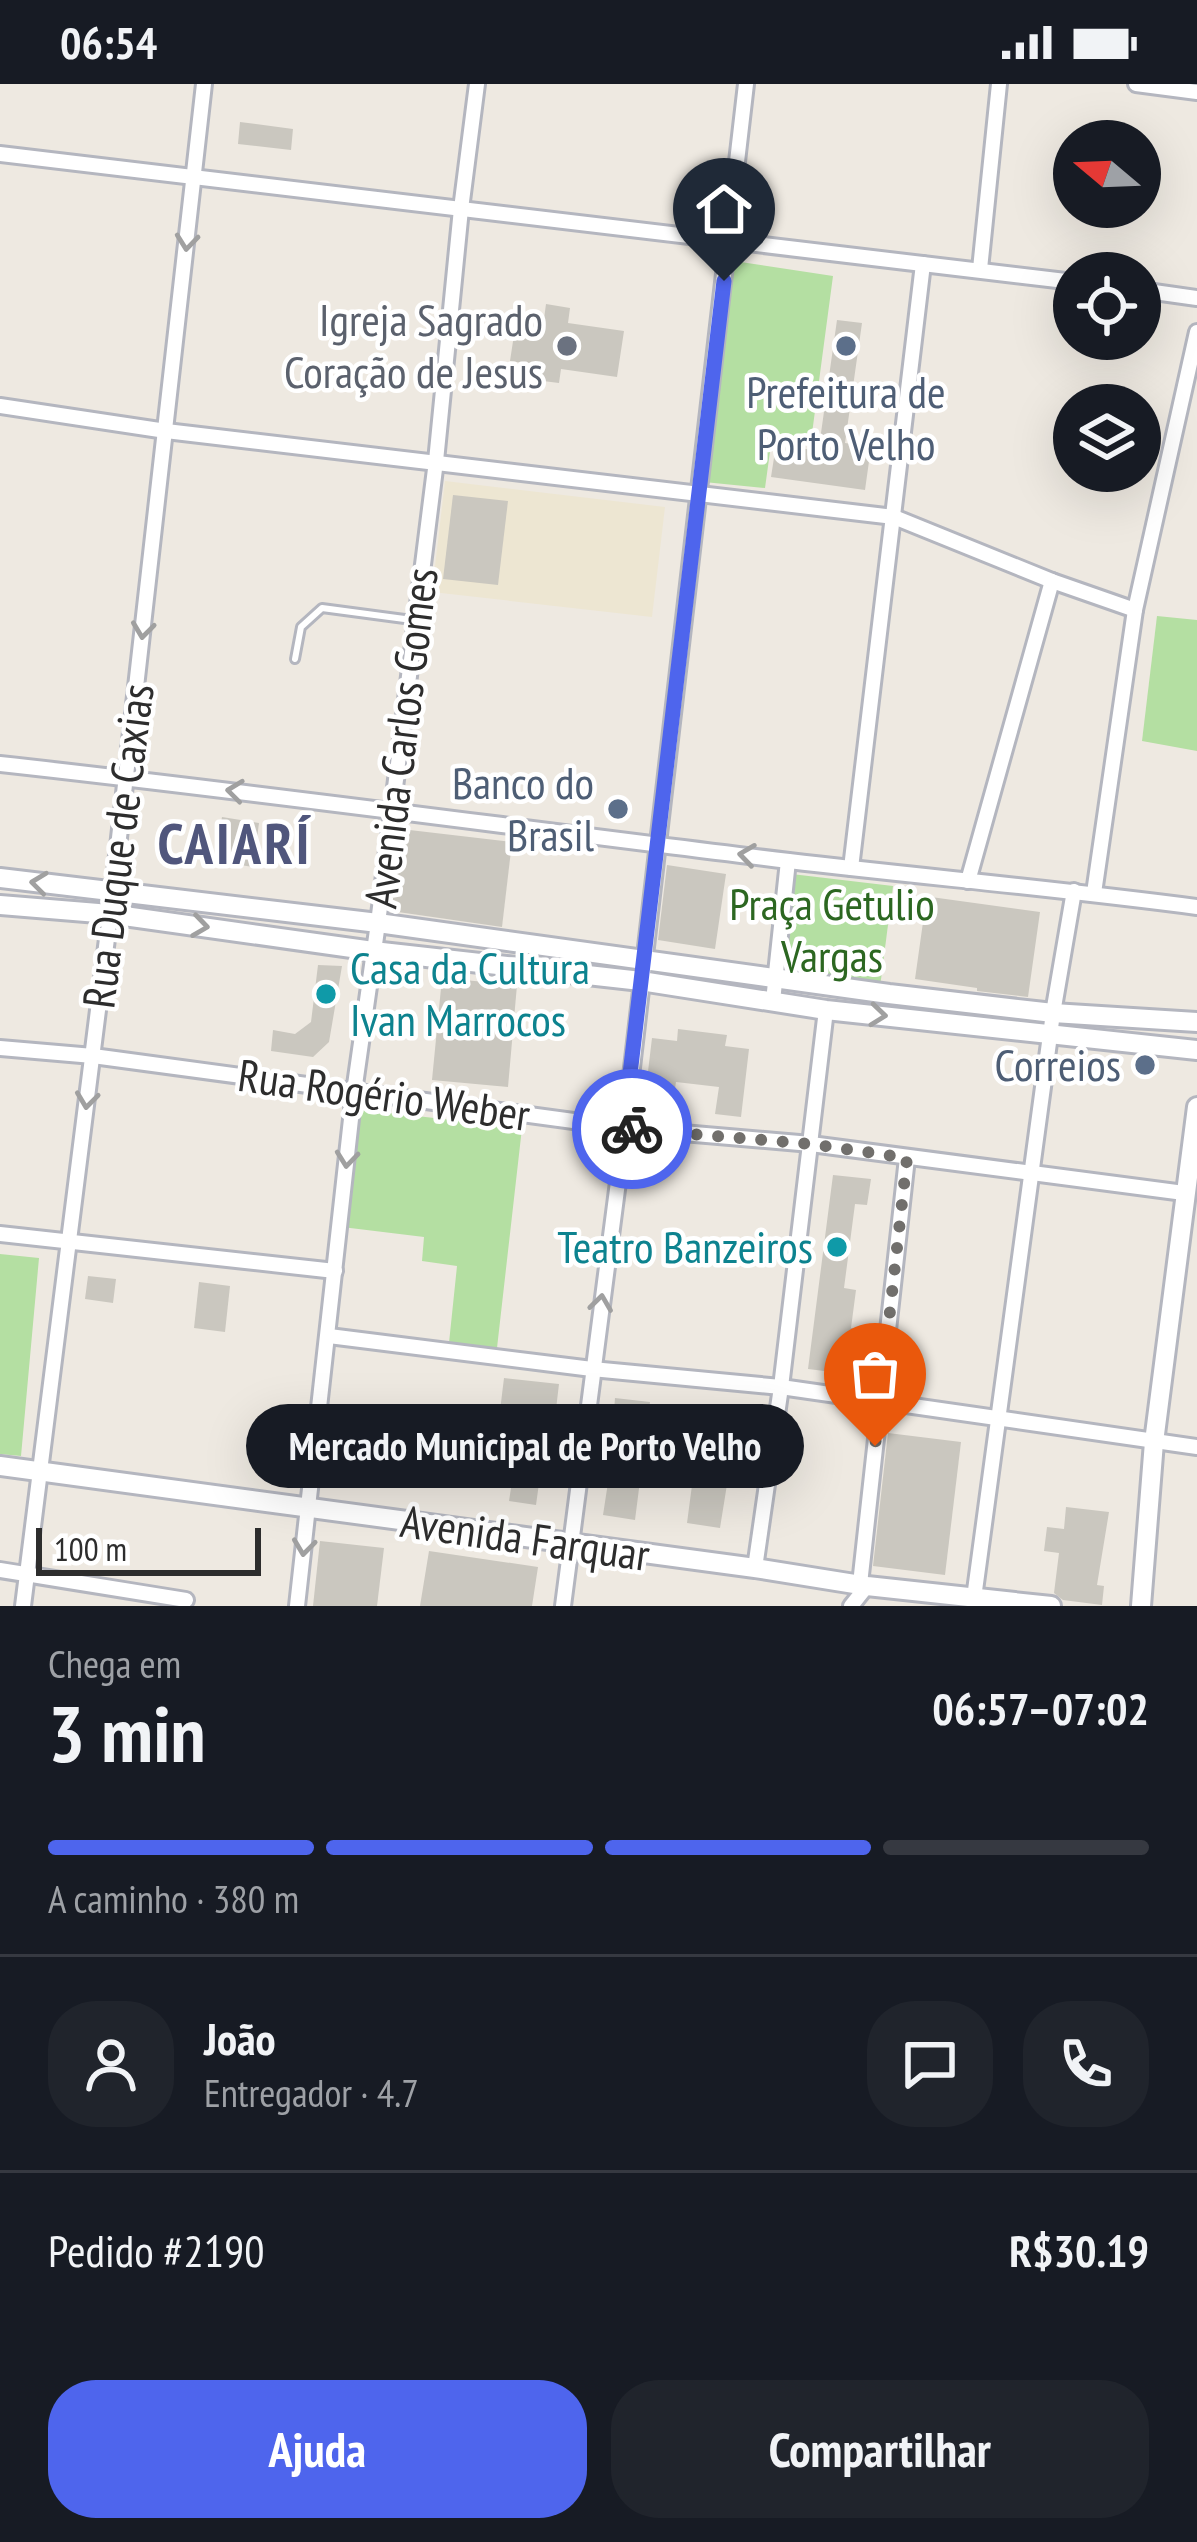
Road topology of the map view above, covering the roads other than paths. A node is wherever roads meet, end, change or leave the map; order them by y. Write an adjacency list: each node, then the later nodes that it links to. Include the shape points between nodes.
1 (204, 84): 8 (street, Rua Duque de Caxias)
2 (477, 84): 9 (street, Avenida Carlos Gomes)
3 (746, 84): 10 (street)
4 (999, 84): 12 (street)
5 (1136, 84): 6 (street)
6 (1197, 92)
7 (0, 154): 8 (street)
8 (194, 177): 9 (street); 18 (street, Rua Duque de Caxias, one-way to 18)
9 (461, 208): 10 (street); 19 (street, Avenida Carlos Gomes)
10 (728, 239): 11 (street); 20 (street)
11 (923, 264): 12 (street); 21 (street)
12 (980, 269): 13 (street)
13 (1053, 279)
14 (1161, 293): 15 (street)
15 (1197, 298)
16 (1197, 332): 23 (street)
17 (0, 406): 18 (street)
18 (166, 431): 19 (street); 27 (street, Rua Duque de Caxias, one-way to 27)
19 (436, 461): 20 (street); 24 (street, Avenida Carlos Gomes)
20 (700, 494): 21 (street); 29 (street)
21 (894, 517): 22 (street); 31 (street)
22 (1052, 581): 23 (street); 33 (street)
23 (1135, 610): 36 (street)
24 (416, 621): 25 (lane, via 322,608 301,626); 28 (street, Avenida Carlos Gomes)
25 (295, 659)
26 (0, 764): 27 (street)
27 (126, 778): 28 (street, one-way to 27); 34 (street, Rua Duque de Caxias)
28 (393, 809): 29 (street); 40 (street, Avenida Carlos Gomes)
29 (658, 843): 30 (street, one-way to 29); 42 (street)
30 (788, 861): 31 (street); 43 (street)
31 (851, 868): 33 (street)
32 (0, 878): 34 (street, one-way to 32)
33 (968, 881): 35 (street)
34 (113, 891): 39 (street, Rua Duque de Caxias); 40 (street)
35 (1074, 891): 36 (street); 48 (street)
36 (1094, 893): 38 (street)
37 (0, 905): 39 (street)
38 (1197, 907)
39 (110, 914): 41 (street, one-way to 41); 51 (street, Rua Duque de Caxias)
40 (379, 923): 41 (street, Avenida Carlos Gomes); 42 (street)
41 (373, 951): 44 (street); 52 (street, Avenida Carlos Gomes)
42 (644, 960): 43 (street); 44 (street)
43 (775, 980): 45 (street); 48 (street)
44 (641, 981): 45 (street); 54 (street)
45 (773, 1001): 46 (street)
46 (826, 1010): 48 (street, one-way to 48); 55 (street)
47 (1197, 1022): 48 (street)
48 (1051, 1023): 50 (street); 57 (street)
49 (0, 1048): 51 (street, Rua Rogério Weber)
50 (1197, 1050)
51 (93, 1056): 52 (street, Rua Rogério Weber); 60 (street, Rua Duque de Caxias, one-way to 60)
52 (354, 1092): 54 (street, Rua Rogério Weber); 61 (street, Avenida Carlos Gomes, one-way to 61)
53 (1197, 1107): 58 (street)
54 (625, 1128): 55 (street, Rua Rogério Weber); 63 (street, one-way to 54)
55 (811, 1144): 56 (street, Rua Rogério Weber); 64 (street)
56 (907, 1158): 57 (street, Rua Rogério Weber); 65 (street)
57 (1032, 1174): 58 (street, Rua Rogério Weber); 66 (street)
58 (1190, 1194): 67 (street)
59 (0, 1234): 60 (street)
60 (69, 1243): 61 (street); 70 (street, Rua Duque de Caxias)
61 (335, 1271): 62 (street, Avenida Carlos Gomes)
62 (329, 1336): 63 (street); 71 (street, Avenida Carlos Gomes)
63 (592, 1369): 64 (street); 72 (street)
64 (781, 1388): 65 (street); 73 (street)
65 (880, 1400): 66 (street); 76 (street)
66 (996, 1418): 67 (street); 77 (street)
67 (1154, 1442): 68 (street); 84 (street)
68 (1197, 1447)
69 (0, 1466): 70 (street, Avenida Farquar)
70 (42, 1470): 71 (street, Avenida Farquar); 75 (street, Rua Duque de Caxias)
71 (309, 1509): 72 (street, Avenida Farquar); 80 (street, Avenida Carlos Gomes, one-way to 80)
72 (572, 1544): 73 (street, Avenida Farquar); 81 (street)
73 (755, 1568): 76 (street, Avenida Farquar)
74 (0, 1570): 75 (street)
75 (28, 1573): 78 (street); 79 (street, Rua Duque de Caxias)
76 (864, 1585): 77 (street, Avenida Farquar); 82 (street)
77 (974, 1598): 83 (street, Avenida Farquar)
78 (186, 1600)
79 (23, 1606)
80 (297, 1606)
81 (563, 1606)
82 (851, 1606)
83 (1051, 1606)
84 (1141, 1606)

